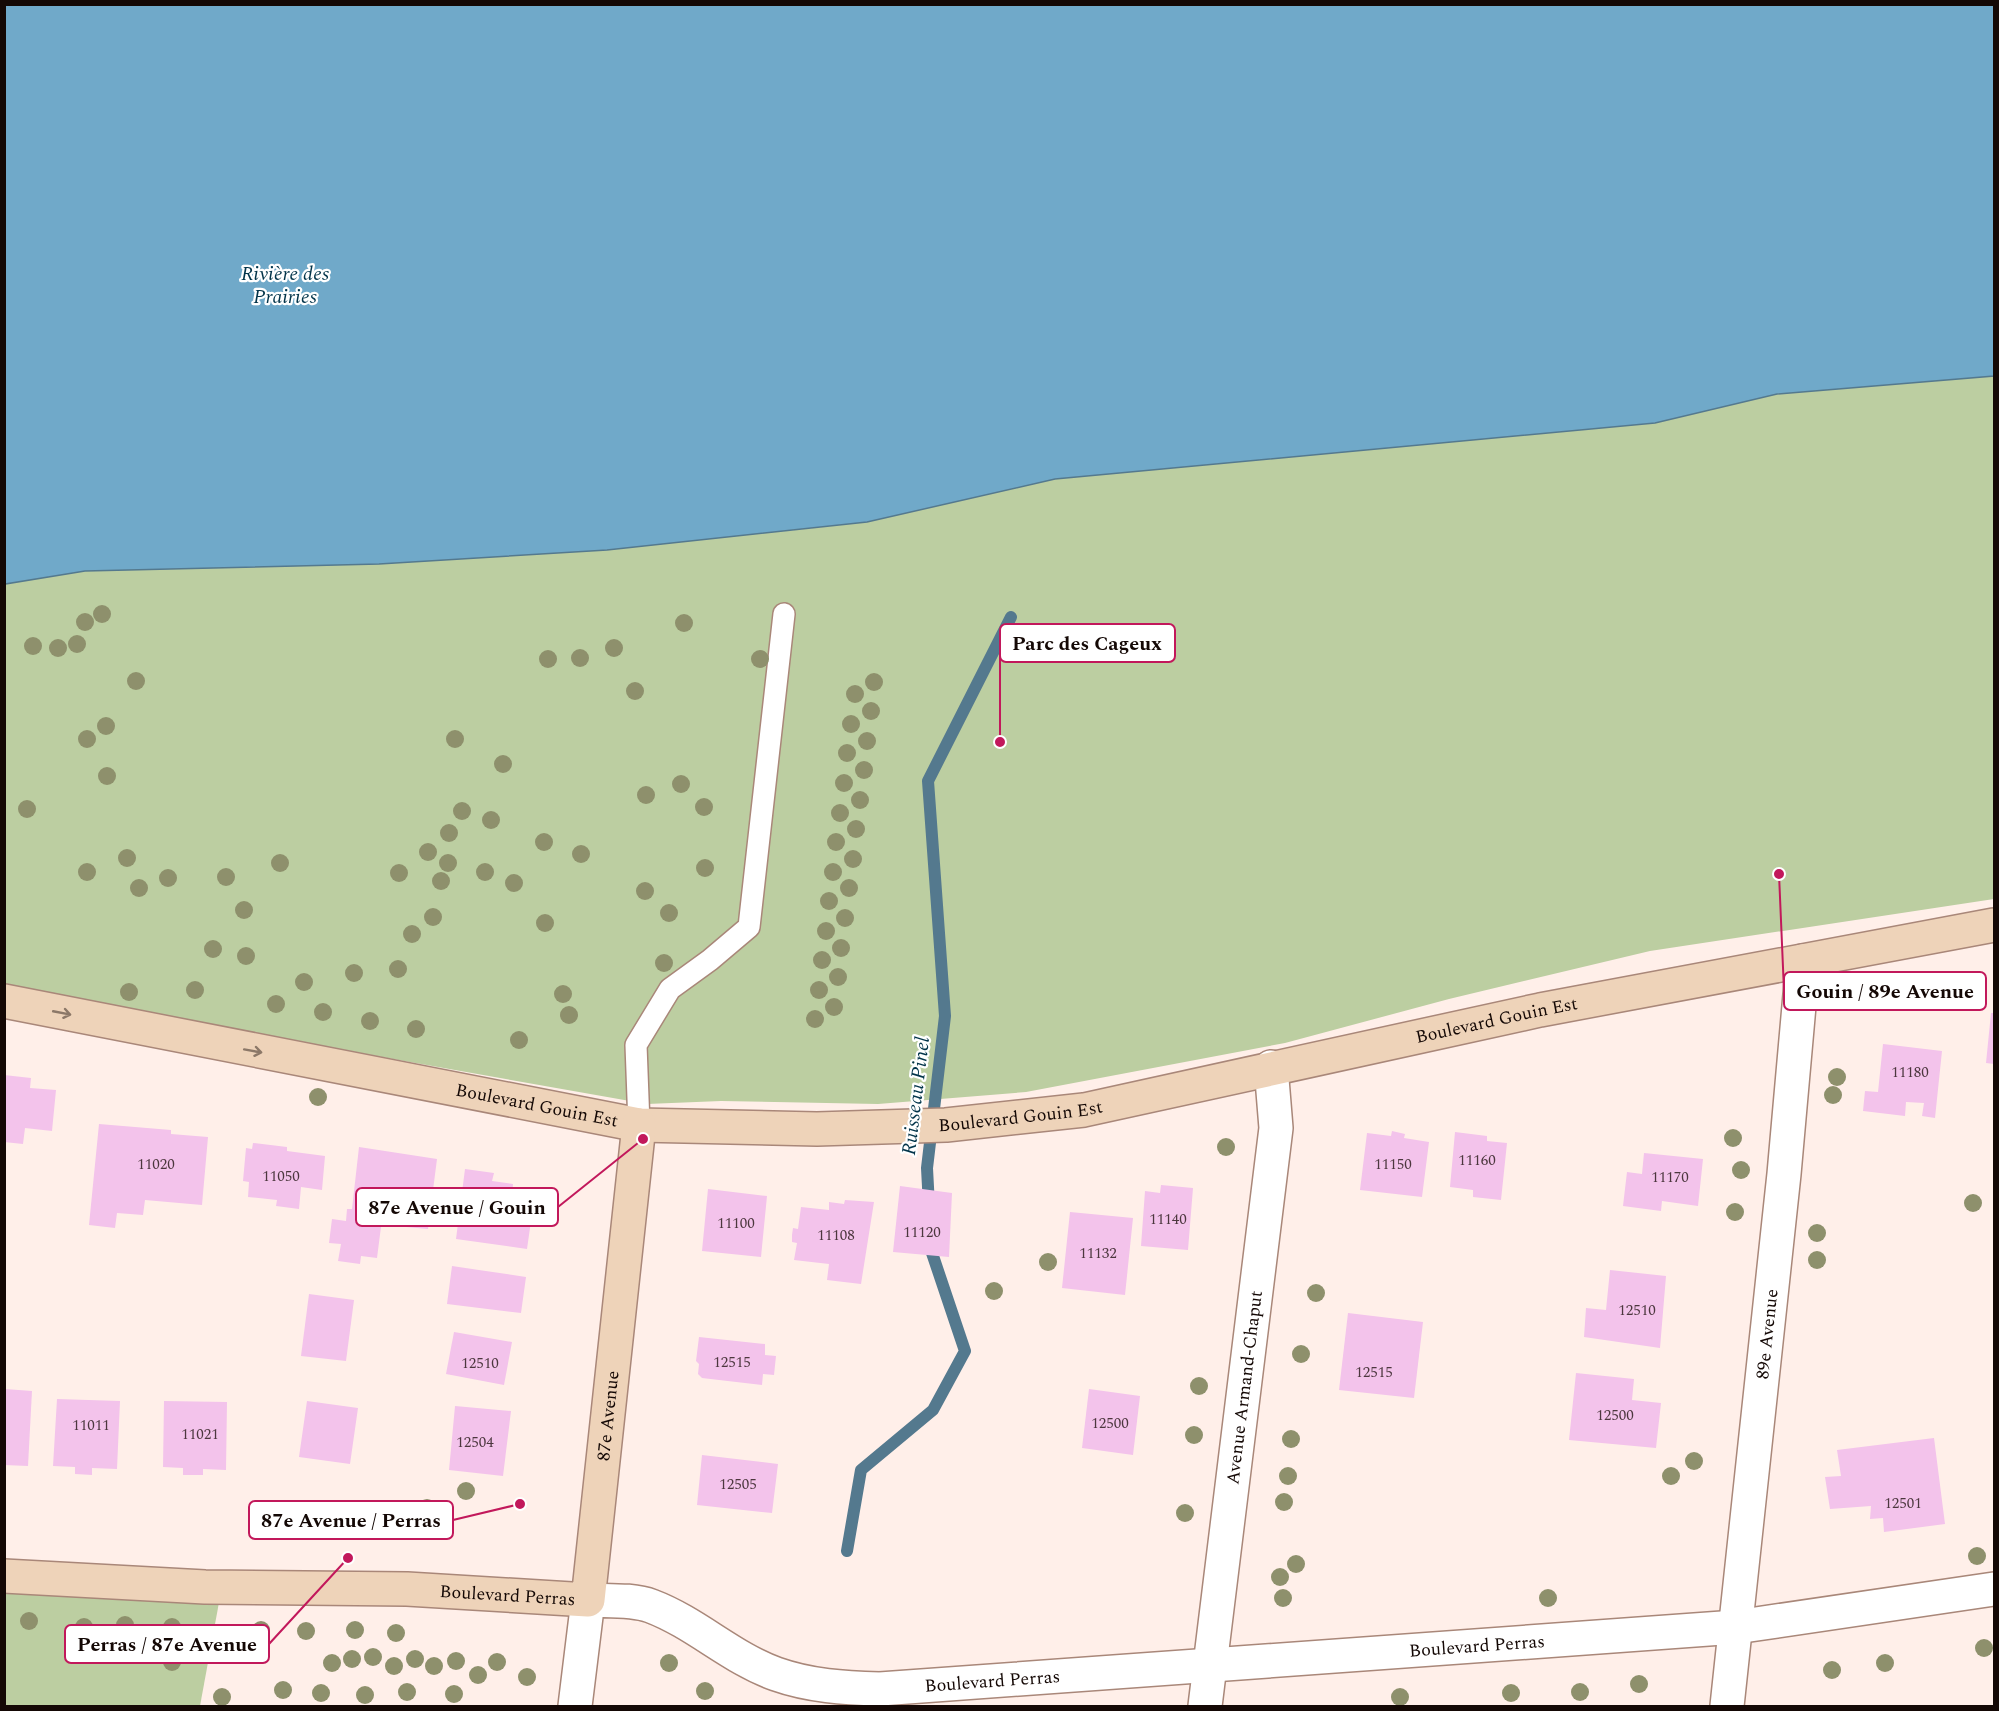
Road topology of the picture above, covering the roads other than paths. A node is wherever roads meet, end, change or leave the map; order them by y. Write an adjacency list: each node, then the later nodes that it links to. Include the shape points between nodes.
1 (784, 614): 6 (lane, via 749,927 670,989 636,1045)
2 (1995, 925): 3 (street, Boulevard Gouin Est)
3 (1803, 961): 5 (street, Boulevard Gouin Est, via 1540,1010); 10 (street, 89e Avenue)
4 (4, 1001): 6 (street, Boulevard Gouin Est, one-way to 6)
5 (1271, 1067): 6 (street, Boulevard Gouin Est, via 1096,1108 1015,1119 876,1128); 11 (street, Avenue Armand-Chaput, via 1276,1128)
6 (639, 1125): 9 (street, 87e Avenue)
7 (4, 1576): 9 (street, Boulevard Perras, via 205,1587 407,1589)
8 (1995, 1589): 10 (street, Boulevard Perras)
9 (588, 1600): 11 (street, Boulevard Perras, via 649,1605 776,1674 826,1687 880,1689); 12 (street, 87e Avenue)
10 (1736, 1628): 11 (street, Boulevard Perras); 14 (street, 89e Avenue)
11 (1209, 1666): 13 (street, Avenue Armand-Chaput)
12 (575, 1707)
13 (1205, 1707)
14 (1726, 1707)

